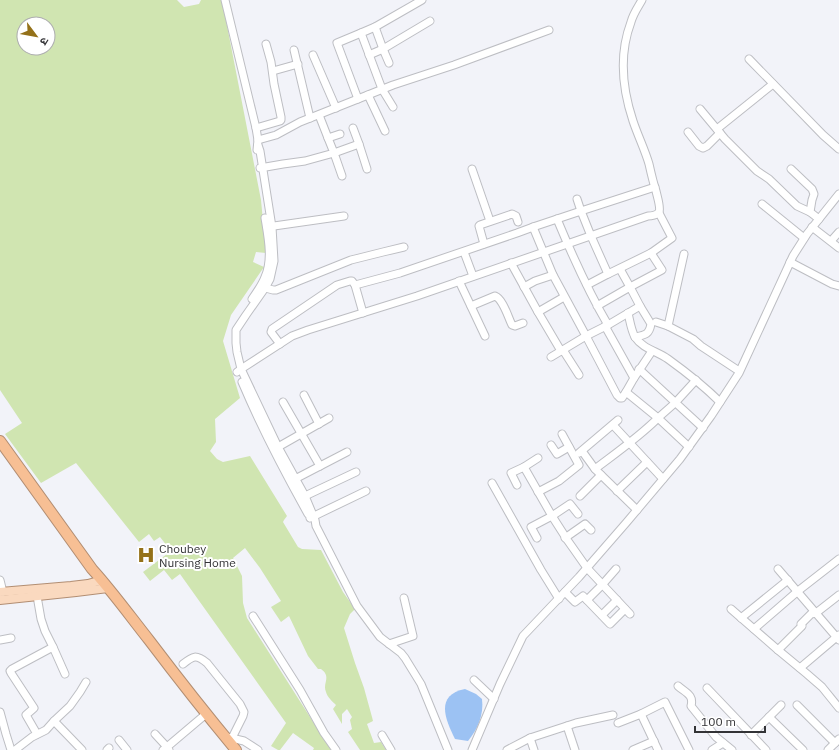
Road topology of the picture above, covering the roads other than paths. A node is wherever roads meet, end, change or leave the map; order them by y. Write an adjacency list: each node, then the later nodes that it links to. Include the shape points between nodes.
1 (225, 0): 26 (street)
2 (422, 0): 5 (street)
3 (642, 0): 42 (street, via 631,21 627,36 623,54 623,74 632,119 649,163)
4 (430, 21): 9 (street)
5 (375, 27): 7 (street); 9 (street)
6 (549, 30): 18 (street)
7 (361, 33): 12 (street); 20 (street, via 337,43)
8 (266, 44): 16 (street)
9 (383, 49): 12 (street); 14 (street)
10 (294, 50): 15 (street)
11 (313, 55): 22 (street)
12 (369, 55): 18 (street)
13 (749, 59): 17 (street)
14 (389, 63)
15 (298, 64): 16 (street); 25 (street)
16 (273, 71): 26 (street, via 282,117 281,120)
17 (773, 84): 29 (street); 35 (street)
18 (382, 89): 19 (street); 21 (street)
19 (368, 95): 20 (street); 28 (street)
20 (358, 99): 22 (street)
21 (394, 107)
22 (336, 108): 24 (street)
23 (700, 109): 29 (street)
24 (319, 115): 25 (street); 32 (street)
25 (310, 118): 33 (street)
26 (256, 128): 33 (street)
27 (353, 128): 34 (street)
28 (385, 131)
29 (718, 131): 30 (street, via 703,148); 47 (street, via 757,172 797,206)
30 (688, 132)
31 (340, 134): 32 (street)
32 (328, 138): 36 (street)
33 (258, 143): 37 (street, via 257,153)
34 (359, 144): 36 (street); 38 (street)
35 (839, 149)
36 (334, 153): 37 (street); 41 (street)
37 (261, 168): 54 (street)
38 (367, 169)
39 (472, 169): 52 (street)
40 (791, 169): 47 (street, via 812,189 814,194)
41 (342, 176)
42 (655, 187): 46 (street); 48 (street)
43 (839, 194): 50 (street)
44 (577, 199): 46 (street)
45 (762, 204): 59 (street)
46 (581, 211): 51 (street); 58 (street)
47 (810, 212): 50 (street)
48 (659, 213): 58 (street); 67 (street, via 672,238)
49 (344, 216): 54 (street)
50 (819, 218): 56 (street)
51 (557, 219): 55 (street); 62 (street)
52 (490, 221): 53 (street, via 512,214); 61 (street, via 479,226)
53 (518, 222)
54 (269, 227): 79 (street, via 268,263)
55 (533, 227): 61 (street); 66 (street)
56 (812, 227): 59 (street); 60 (street)
57 (839, 232): 60 (street)
58 (591, 236): 62 (street); 72 (street)
59 (804, 238): 69 (street)
60 (831, 241): 64 (street)
61 (484, 244): 65 (street)
62 (568, 244): 66 (street); 77 (street)
63 (404, 248): 79 (street, via 350,260 276,290)
64 (839, 248)
65 (464, 252): 74 (street); 76 (street, via 400,273)
66 (544, 252): 70 (street); 73 (street)
67 (651, 253): 71 (street); 81 (street, via 662,270)
68 (684, 254): 92 (street)
69 (790, 262): 78 (street); 102 (street)
70 (511, 263): 74 (street); 80 (street)
71 (620, 269): 72 (street); 81 (street)
72 (608, 274): 77 (street)
73 (553, 275): 80 (street); 82 (street)
74 (473, 276): 75 (street)
75 (459, 281): 83 (street); 87 (street)
76 (355, 284): 87 (street); 96 (street, via 350,281 337,285 272,329 271,332)
77 (587, 285): 84 (street)
78 (839, 286)
79 (263, 287): 101 (street, via 239,318 232,332 233,357)
80 (524, 287): 86 (street)
81 (630, 288): 84 (street); 85 (street)
82 (564, 297): 86 (street); 94 (street)
83 (470, 306): 90 (street, via 498,296 512,325); 93 (street)
84 (597, 306): 91 (street)
85 (640, 306): 88 (street); 95 (street, via 651,324 646,334)
86 (538, 312): 97 (street)
87 (363, 313): 96 (street, via 308,330)
88 (628, 313): 91 (street); 95 (street)
89 (656, 322): 92 (street)
90 (523, 323)
91 (607, 326): 94 (street); 104 (street)
92 (668, 326): 102 (street, via 693,339)
93 (485, 336)
94 (586, 336): 97 (street); 106 (street, via 617,395 621,398)
95 (635, 337): 98 (street)
96 (280, 344): 101 (street)
97 (562, 351): 99 (street); 103 (street)
98 (652, 351): 100 (street); 105 (street)
99 (551, 357)
100 (639, 369): 104 (street); 110 (street)
101 (239, 371): 120 (street); 145 (street, via 252,405 281,464)
102 (739, 371): 109 (street)
103 (579, 375)
104 (634, 378): 106 (street)
105 (696, 380): 109 (street); 110 (street)
106 (626, 392): 112 (street)
107 (304, 395): 113 (street)
108 (283, 402): 115 (street)
109 (720, 402): 114 (street)
110 (675, 403): 112 (street); 114 (street)
111 (329, 418): 113 (street)
112 (658, 418): 118 (street); 122 (street)
113 (319, 424): 115 (street)
114 (702, 428): 122 (street)
115 (301, 434): 120 (street); 128 (street)
116 (562, 434): 121 (street)
117 (0, 441): 155 (highway)
118 (629, 443): 124 (street, via 615,422); 127 (street); 130 (street)
119 (551, 445): 121 (street, via 557,454)
120 (278, 447): 133 (street)
121 (569, 447): 125 (street)
122 (689, 447): 134 (street)
123 (347, 452): 128 (street)
124 (582, 452): 125 (street); 130 (street)
125 (574, 457): 139 (street, via 579,465 559,481)
126 (538, 458): 129 (street)
127 (647, 462): 134 (street); 138 (street)
128 (320, 466): 133 (street)
129 (524, 467): 136 (street, via 511,473); 139 (street)
130 (594, 469): 132 (street)
131 (356, 472): 140 (street)
132 (601, 475): 138 (street); 141 (street)
133 (295, 479): 140 (street)
134 (663, 479): 142 (street)
135 (492, 483): 163 (street)
136 (518, 485)
137 (366, 491): 145 (street)
138 (617, 491): 142 (street)
139 (538, 492): 144 (street)
140 (304, 496): 145 (street)
141 (580, 496)
142 (637, 510): 150 (street)
143 (578, 514): 144 (street, via 570,504)
144 (552, 516): 147 (street, via 531,527); 148 (street)
145 (312, 517): 175 (street, via 357,606 380,637)
146 (591, 530): 148 (street, via 585,524)
147 (537, 538)
148 (565, 538): 150 (street)
149 (839, 559): 157 (street)
150 (587, 568): 156 (street); 158 (street)
151 (616, 569): 156 (street)
152 (778, 569): 154 (street)
153 (0, 580): 159 (street)
154 (788, 580): 157 (street); 170 (street)
155 (102, 585): 159 (main road, via 71,586); 161 (main road, via 76,592); 191 (highway, via 132,618)
156 (602, 585): 164 (street); 165 (street)
157 (798, 591): 167 (street); 171 (street)
158 (565, 592): 163 (street); 164 (street, via 575,602 583,596)
159 (1, 595): 161 (main road)
160 (839, 595): 167 (street)
161 (37, 596): 176 (street, via 45,631)
162 (404, 598): 175 (street, via 413,636)
163 (559, 598): 185 (street, via 523,636)
164 (587, 600): 168 (street)
165 (617, 600): 168 (street); 168 (street, via 628,612 610,624)
166 (731, 609): 170 (street)
167 (816, 613): 172 (street); 177 (street, via 811,614)
168 (602, 615)
169 (253, 616): 215 (street)
170 (741, 618): 171 (street)
171 (754, 629): 177 (street)
172 (838, 637): 179 (street)
173 (11, 638): 174 (street)
174 (0, 640)
175 (389, 644): 217 (street, via 401,653 421,684)
176 (53, 647): 180 (street); 197 (street, via 10,671 34,708 26,715)
177 (778, 650): 179 (street)
178 (183, 664): 201 (street, via 194,657 201,658 240,704 243,716)
179 (800, 668): 188 (street, via 822,687)
180 (65, 674)
181 (474, 680): 185 (street)
182 (86, 682): 194 (street, via 70,706)
183 (678, 686): 206 (street, via 690,696 691,706)
184 (707, 688): 200 (street)
185 (494, 699): 218 (street)
186 (781, 705): 193 (street)
187 (797, 705): 205 (street)
188 (839, 708)
189 (0, 712): 209 (street)
190 (641, 714): 195 (street); 204 (street); 224 (street, via 664,702)
191 (205, 715): 201 (highway); 208 (street); 212 (highway)
192 (613, 715): 196 (street)
193 (769, 717): 200 (street); 228 (street)
194 (54, 721): 197 (street, via 46,730); 207 (street)
195 (618, 723)
196 (567, 726): 202 (street); 221 (street)
197 (37, 734): 210 (street)
198 (155, 734): 208 (street)
199 (382, 735): 216 (street)
200 (751, 735): 227 (street)
201 (228, 737): 213 (highway); 214 (street, via 244,741)
202 (530, 738): 219 (street); 220 (street)
203 (119, 740): 211 (street)
204 (654, 740): 222 (street); 223 (street)
205 (837, 741): 229 (street)
206 (722, 743): 225 (street); 226 (street)
207 (78, 749)
208 (166, 749)
209 (11, 750)
210 (15, 750)
211 (127, 750)
212 (230, 750)
213 (236, 750)
214 (258, 750)
215 (336, 750)
216 (391, 750)
217 (448, 750)
218 (472, 750)
219 (507, 750)
220 (534, 750)
221 (575, 750)
222 (633, 750)
223 (658, 750)
224 (689, 750)
225 (712, 750)
226 (732, 750)
227 (766, 750)
228 (803, 750)
229 (828, 750)

